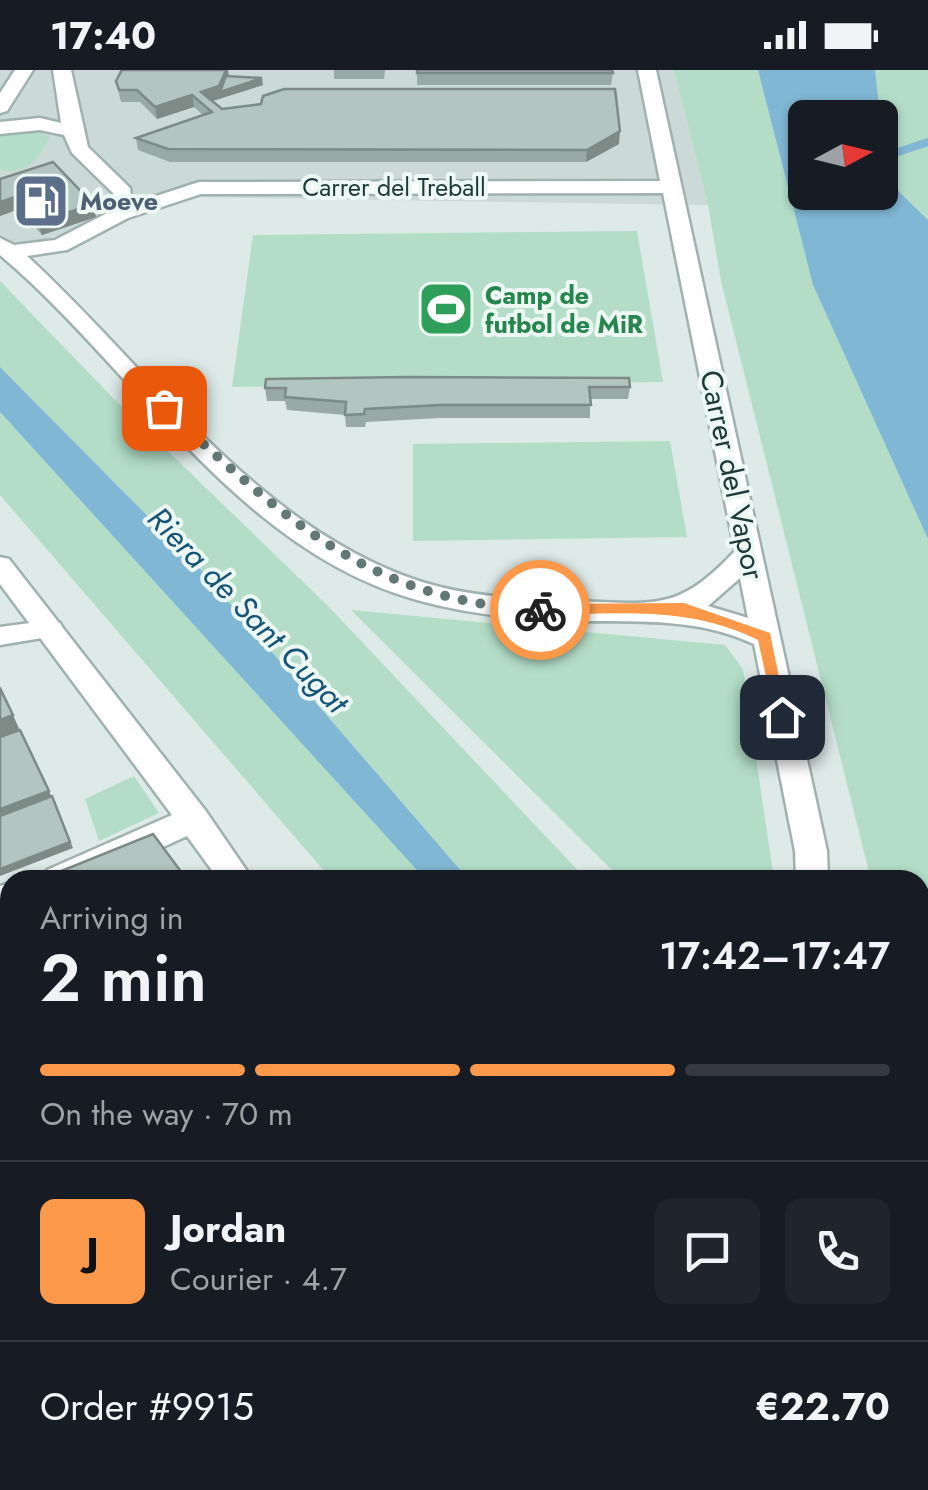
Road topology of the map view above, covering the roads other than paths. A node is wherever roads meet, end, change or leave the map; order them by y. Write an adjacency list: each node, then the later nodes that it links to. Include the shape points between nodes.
1 (24, 70): 4 (street)
2 (62, 70): 6 (street)
3 (647, 70): 7 (street, Carrer del Vapor)
4 (0, 107)
5 (0, 128): 6 (street, via 40,124)
6 (72, 131): 8 (street, via 85,159 122,192)
7 (672, 188): 8 (street, Carrer del Treball, via 228,187 175,193); 10 (street, Carrer del Vapor)
8 (121, 214): 9 (street, Carrer del Treball, via 60,246)
9 (5, 248): 12 (street, via 246,483 342,556 414,589 500,606)
10 (746, 554): 12 (street, via 716,588); 15 (street, Carrer del Vapor)
11 (0, 566): 13 (street)
12 (684, 608): 15 (street)
13 (52, 629): 14 (street); 16 (street)
14 (0, 636)
15 (765, 637): 19 (street, Carrer del Vapor)
16 (194, 819): 17 (street); 18 (street)
17 (80, 870)
18 (229, 870)
19 (812, 870)

